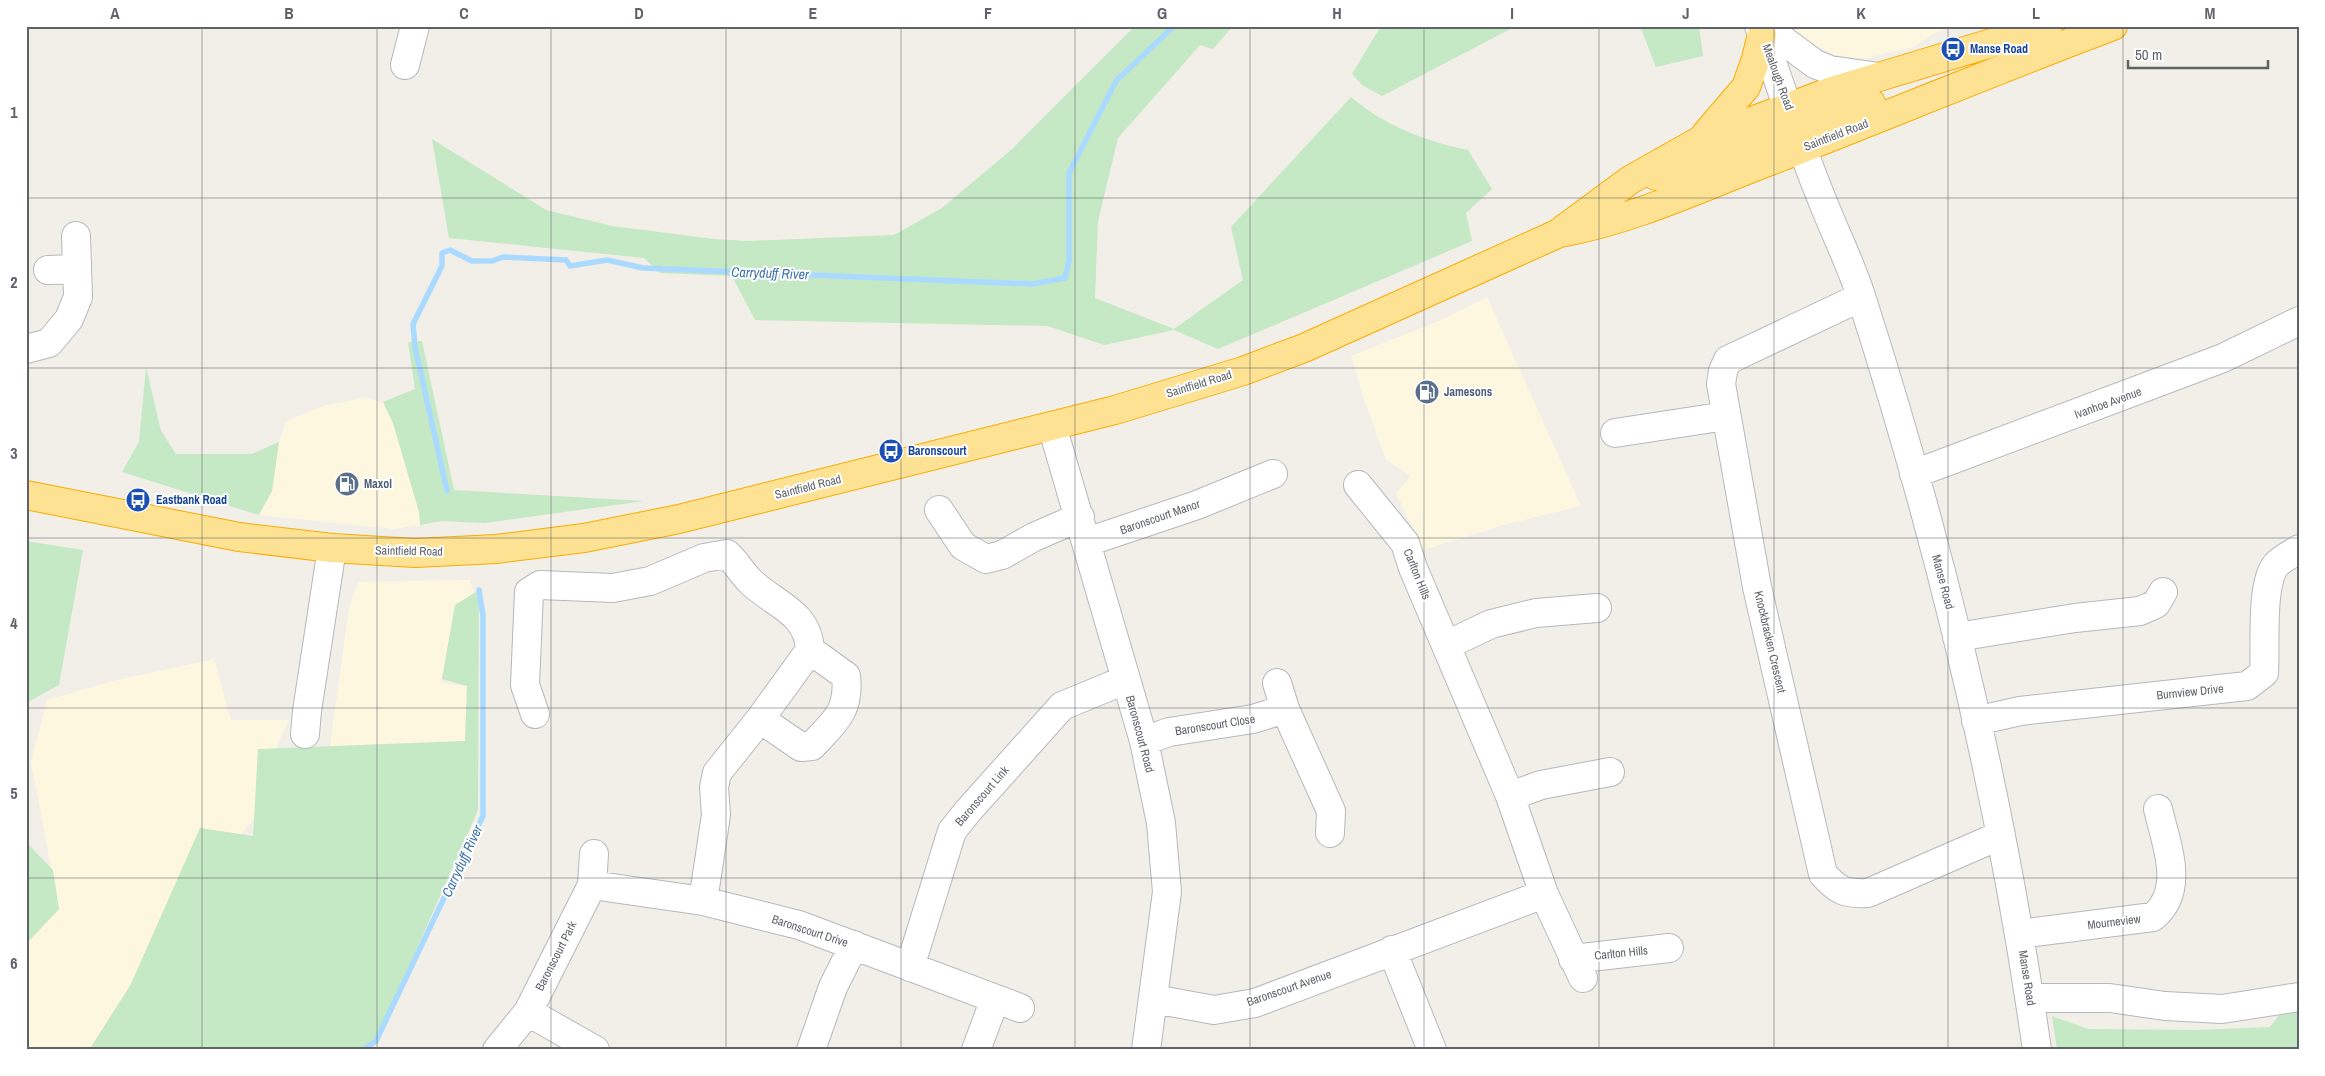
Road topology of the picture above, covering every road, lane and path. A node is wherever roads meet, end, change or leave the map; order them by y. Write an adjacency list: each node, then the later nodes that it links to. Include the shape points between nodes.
1 (415, 26): 5 (street)
2 (2048, 26): 6 (highway, Saintfield Road)
3 (2113, 26): 7 (highway, Saintfield Road, via 1866,124)
4 (1762, 29): 6 (street, via 1815,64 1830,70); 7 (street, Mealough Road); 8 (highway, via 1746,87)
5 (406, 64)
6 (1879, 77): 7 (highway, Saintfield Road)
7 (1796, 128): 8 (highway, Saintfield Road); 9 (highway, via 1678,172); 10 (highway, Saintfield Road, via 1663,202 1591,227); 14 (street, Manse Road)
8 (1701, 140): 9 (highway, Saintfield Road)
9 (1630, 180): 10 (highway, Saintfield Road)
10 (1556, 234): 18 (highway, Saintfield Road, via 1295,352 1187,389)
11 (76, 236): 12 (street)
12 (76, 269): 13 (street); 16 (street, via 78,297 69,320 49,344)
13 (48, 270)
14 (1861, 297): 17 (street, Knockbracken Crescent, via 1728,360 1721,384); 21 (street, Manse Road)
15 (2299, 321): 21 (street, Ivanhoe Avenue, via 2223,358)
16 (26, 349)
17 (1726, 416): 19 (street); 45 (street, Knockbracken Crescent, via 1757,587 1823,874 1835,888 1851,894 1868,893)
18 (1052, 426): 25 (street, Baronscourt Road); 26 (highway, Saintfield Road, via 748,502 584,538 496,550 415,553)
19 (1615, 433)
20 (1273, 474): 25 (street, Baronscourt Manor, via 1235,497)
21 (1914, 474): 30 (street, Manse Road)
22 (1358, 485): 31 (street, Carlton Hills, via 1405,544)
23 (26, 495): 26 (highway, Saintfield Road, via 239,537)
24 (939, 510): 25 (street, Baronscourt Manor, via 963,546 986,559 1034,537)
25 (1084, 530): 33 (street, Baronscourt Road)
26 (332, 548): 39 (street)
27 (2299, 549): 38 (street, Burnview Drive, via 2276,565 2270,580 2266,598 2264,674 2247,686 2020,711)
28 (2162, 592): 30 (street, via 2156,604 2140,611)
29 (1597, 608): 31 (street, via 1536,613 1492,624)
30 (1957, 637): 38 (street, Manse Road)
31 (1447, 645): 42 (street, Carlton Hills)
32 (810, 650): 36 (street, via 809,636 803,623 749,580 727,554 704,558 650,581 613,588 540,585 529,592 526,646 525,685); 37 (street); 37 (street, via 846,676 843,711 812,746 800,747)
33 (1125, 680): 40 (street, Baronscourt Road); 54 (street, Baronscourt Link, via 1062,706 952,831)
34 (1277, 683): 35 (street)
35 (1285, 709): 40 (street, Baronscourt Close, via 1253,720 1169,732); 44 (street, via 1331,811)
36 (535, 714)
37 (760, 719): 49 (street, via 717,773 714,787 716,815)
38 (1976, 721): 45 (street, Manse Road)
39 (305, 734)
40 (1144, 740): 57 (street, Baronscourt Road, via 1161,823 1167,892)
41 (1610, 772): 42 (street, via 1541,785)
42 (1510, 796): 48 (street, Carlton Hills)
43 (2158, 808): 50 (street, Mourneview, via 2172,872 2169,898 2162,909 2153,917)
44 (1330, 833)
45 (2001, 835): 50 (street, Manse Road)
46 (594, 854): 47 (street, Baronscourt Park)
47 (592, 885): 49 (street, Baronscourt Drive); 58 (street, Baronscourt Park)
48 (1544, 894): 52 (street, Carlton Hills, via 1578,968); 53 (street, Baronscourt Avenue)
49 (703, 901): 51 (street, Baronscourt Drive, via 799,925)
50 (2020, 934): 55 (street, Manse Road)
51 (854, 945): 54 (street, Baronscourt Drive); 61 (street, via 833,987)
52 (1669, 948)
53 (1392, 950): 57 (street, Baronscourt Avenue, via 1256,1003 1214,1010); 64 (street)
54 (910, 967): 62 (street, Baronscourt Drive, via 1007,1003)
55 (2030, 998): 56 (street, via 2110,998 2165,1006 2222,1009); 65 (street, Manse Road)
56 (2299, 998)
57 (1154, 999): 63 (street, Baronscourt Road)
58 (528, 1012): 59 (street, Baronscourt Park); 60 (street)
59 (497, 1050)
60 (596, 1050)
61 (811, 1050)
62 (976, 1050)
63 (1146, 1050)
64 (1432, 1050)
65 (2037, 1050)

